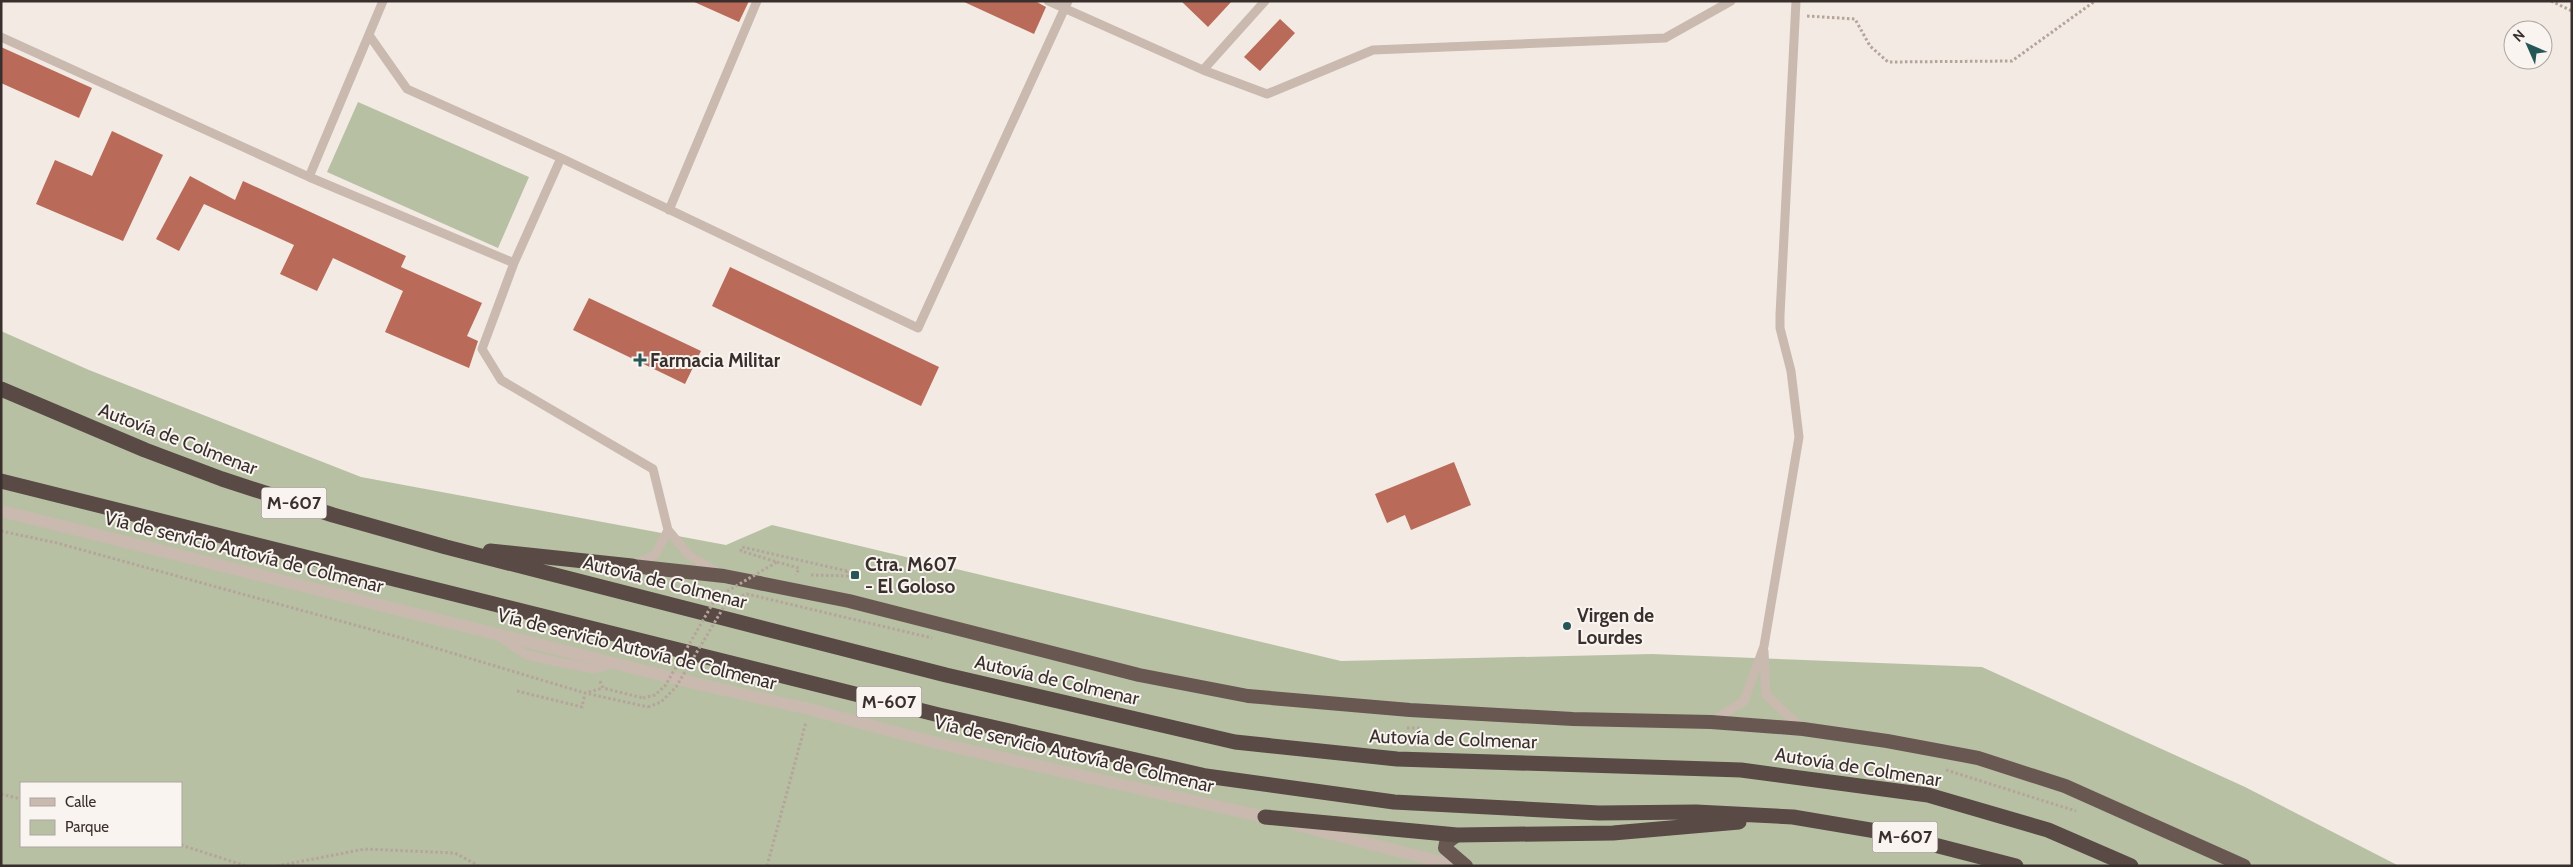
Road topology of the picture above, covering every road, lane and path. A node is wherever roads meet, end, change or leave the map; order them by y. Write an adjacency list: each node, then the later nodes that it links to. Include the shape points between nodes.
1 (383, 1): 12 (lane)
2 (757, 1): 17 (lane)
3 (1048, 1): 9 (lane)
4 (1265, 1): 14 (lane)
5 (1731, 1): 14 (lane, via 1665,38 1373,50 1267,94)
6 (1796, 1): 11 (lane)
7 (2095, 1): 11 (path, via 2012,61 1888,62 1870,46 1855,20)
8 (2551, 1): 10 (path)
9 (1066, 5): 14 (lane); 17 (lane, via 918,328)
10 (2572, 11)
11 (1796, 15): 34 (lane, via 1780,328 1791,371 1799,437)
12 (369, 34): 15 (lane, via 407,89); 16 (lane)
13 (1, 37): 16 (lane)
14 (1202, 70)
15 (561, 158): 17 (lane); 18 (lane)
16 (308, 177): 18 (lane)
17 (669, 210)
18 (514, 263): 22 (lane, via 482,349 501,380 653,469)
19 (1, 389): 24 (highway, Autovía de Colmenar / M-607, via 222,479)
20 (1, 482): 50 (highway, M-607, via 939,715 1206,776 1394,802 1599,813 1696,812)
21 (1, 511): 32 (street, Vía de servicio Autovía de Colmenar)
22 (668, 530): 26 (lane, via 655,555); 31 (lane, via 688,555)
23 (1, 531): 39 (path, via 57,543)
24 (446, 547): 26 (highway); 60 (highway, Autovía de Colmenar / M-607, via 946,675 1235,742 1397,759 1741,770 1928,795 2048,830)
25 (777, 562): 30 (path, via 800,568); 30 (path, bridge, via 740,551 742,547 847,571 848,576); 37 (path, bridge, via 713,603 665,686 655,695 643,698)
26 (632, 566): 31 (highway)
27 (752, 568): 28 (path)
28 (769, 571)
29 (787, 574): 30 (path)
30 (796, 575)
31 (724, 576): 41 (highway, via 849,600 1139,675 1248,696 1573,720)
32 (495, 634): 35 (street, Vía de servicio Autovía de Colmenar); 36 (lane, via 527,655)
33 (942, 640): 39 (path, bridge, via 747,594 725,605 676,687 661,702 648,707)
34 (1764, 646): 41 (lane, via 1744,701); 44 (lane, via 1766,695)
35 (615, 663): 36 (lane); 40 (street, Vía de servicio Autovía de Colmenar)
36 (595, 669): 37 (path)
37 (603, 688): 39 (path)
38 (517, 691): 39 (path, via 582,707)
39 (585, 693)
40 (809, 709): 49 (street, Vía de servicio Autovía de Colmenar, via 937,743); 56 (path)
41 (1711, 722): 44 (highway)
42 (1402, 727): 43 (path)
43 (1422, 728)
44 (1803, 729): 61 (highway, via 1978,758 2065,786)
45 (1945, 770): 48 (path)
46 (1, 794): 47 (path)
47 (20, 799)
48 (2082, 813)
49 (1266, 817): 51 (highway); 57 (street, Vía de servicio Autovía de Colmenar)
50 (1793, 817): 51 (highway, via 1614,833); 59 (highway, M-607, via 1888,833)
51 (1457, 835): 58 (highway, via 1446,843 1445,848)
52 (182, 845): 53 (path)
53 (246, 866)
54 (277, 866): 55 (path, via 365,849 455,853)
55 (479, 866)
56 (767, 866)
57 (1457, 866)
58 (1466, 866)
59 (2016, 866)
60 (2131, 866)
61 (2244, 866)

